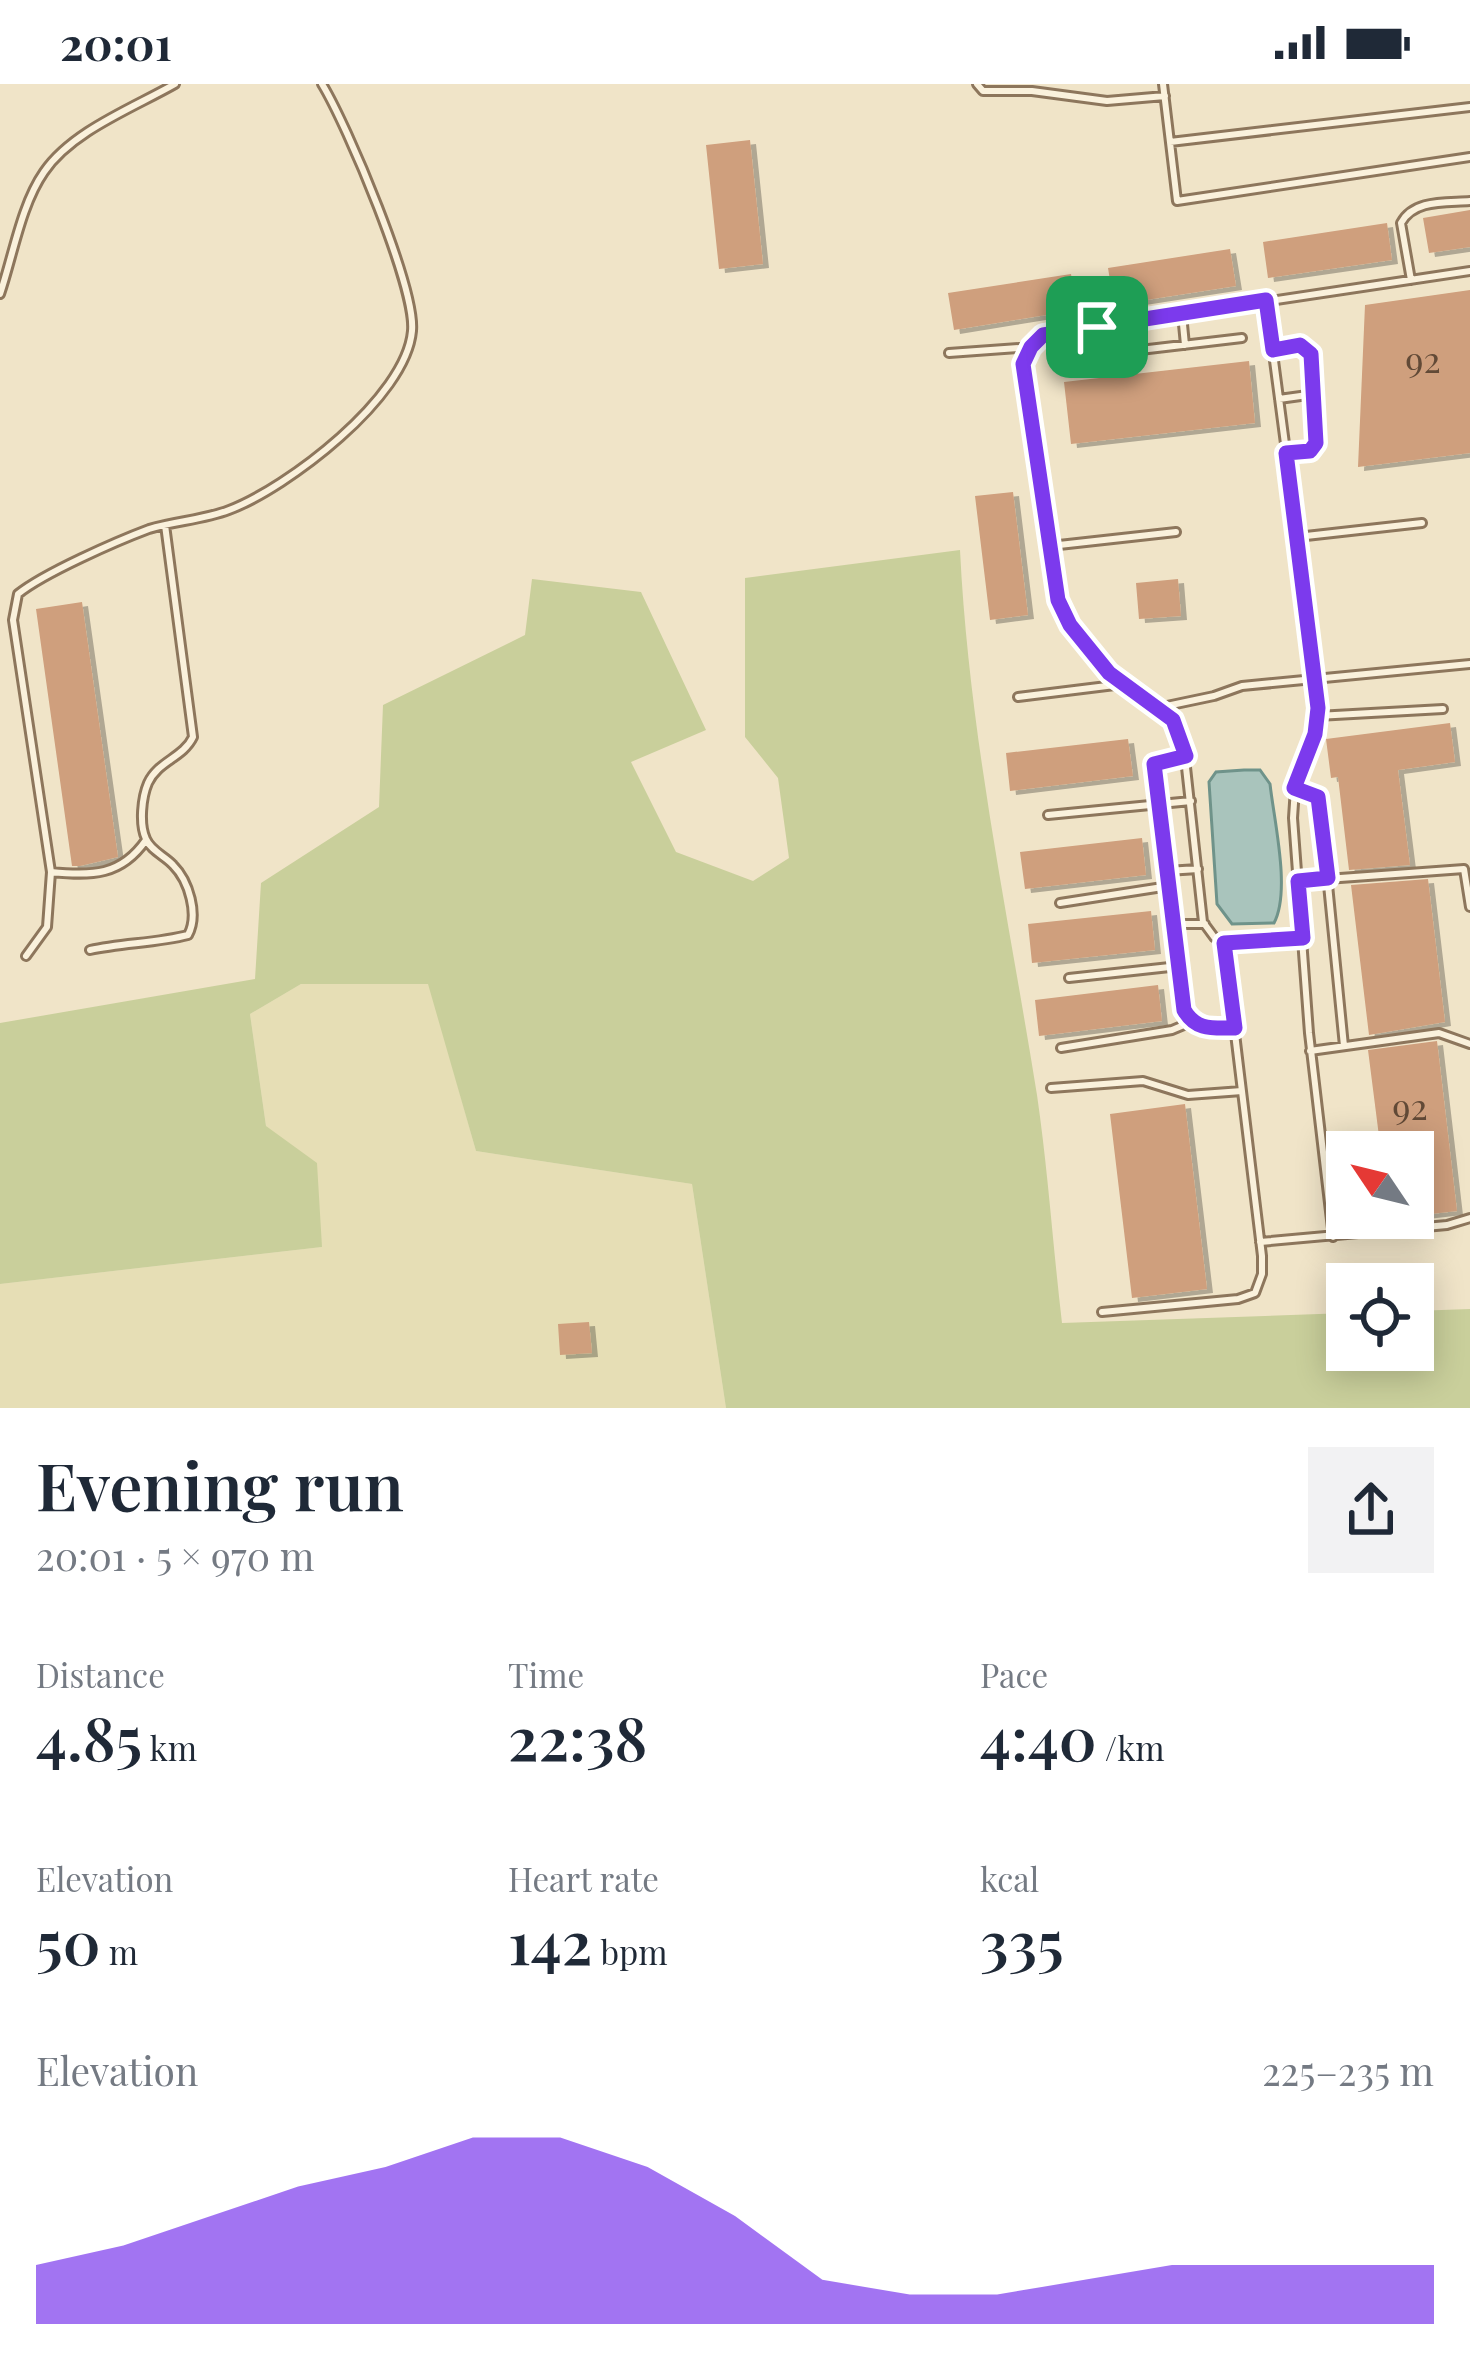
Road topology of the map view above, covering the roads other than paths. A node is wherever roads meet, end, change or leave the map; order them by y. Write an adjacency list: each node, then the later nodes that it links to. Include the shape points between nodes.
1 (175, 84): 14 (lane, via 54,160 34,191)
2 (322, 84): 30 (lane, via 393,254 410,307 410,346 382,396 342,436 251,501)
3 (977, 84): 5 (lane, via 983,91)
4 (1163, 84): 6 (lane)
5 (1031, 88): 6 (lane, via 1107,101)
6 (1165, 96): 8 (lane)
7 (1470, 107): 8 (lane)
8 (1170, 142): 9 (lane, via 1177,201)
9 (1470, 157)
10 (1470, 201): 12 (lane, via 1405,214)
11 (1470, 271): 12 (lane)
12 (1412, 280): 15 (lane)
13 (1092, 284): 18 (lane)
14 (0, 294)
15 (1266, 300): 16 (lane); 22 (lane)
16 (1182, 314): 17 (lane); 20 (lane)
17 (1118, 323): 18 (lane); 23 (lane)
18 (1097, 327): 21 (lane, via 1043,335)
19 (1243, 338): 20 (lane)
20 (1185, 345): 23 (lane)
21 (1031, 347): 24 (lane); 33 (lane, via 1023,364)
22 (1273, 350): 26 (lane, via 1308,349); 27 (lane)
23 (1121, 352): 25 (lane)
24 (950, 353)
25 (1054, 360)
26 (1315, 394): 27 (lane); 28 (lane, via 1316,443)
27 (1279, 399): 28 (lane)
28 (1286, 453): 32 (lane)
29 (1422, 523): 32 (lane)
30 (164, 525): 46 (lane, via 193,737 148,781); 49 (lane, via 26,587 14,604)
31 (1175, 532): 33 (lane)
32 (1297, 537): 35 (lane)
33 (1050, 546): 36 (lane, via 1070,625)
34 (1470, 664): 35 (lane)
35 (1316, 677): 38 (lane); 40 (lane)
36 (1123, 684): 37 (lane); 38 (lane)
37 (1018, 697)
38 (1157, 708): 41 (lane, via 1173,720)
39 (1443, 709): 40 (lane)
40 (1317, 716): 42 (lane)
41 (1186, 756): 43 (lane); 44 (lane, via 1154,764)
42 (1294, 788): 50 (lane, via 1318,797); 51 (lane)
43 (1191, 802): 44 (lane); 47 (lane)
44 (1159, 804): 45 (lane); 48 (lane)
45 (1048, 815)
46 (146, 840): 49 (lane, via 109,872); 59 (lane, via 182,877 193,906 188,935)
47 (1198, 869): 48 (lane); 55 (lane)
48 (1168, 871): 52 (lane)
49 (51, 872): 60 (lane, via 47,928)
50 (1328, 878): 51 (lane); 54 (lane, via 1464,868); 66 (lane)
51 (1298, 881): 57 (lane)
52 (1169, 886): 53 (lane); 56 (lane)
53 (1060, 903)
54 (1470, 907)
55 (1205, 924): 56 (lane); 58 (lane)
56 (1174, 925): 61 (lane)
57 (1303, 938): 58 (lane); 68 (lane)
58 (1224, 943): 64 (lane)
59 (90, 950)
60 (26, 956)
61 (1179, 966): 62 (lane); 63 (lane)
62 (1069, 978)
63 (1191, 1022): 64 (lane); 67 (lane)
64 (1235, 1028): 70 (lane)
65 (1470, 1044): 66 (lane, via 1439,1033)
66 (1344, 1046): 68 (lane)
67 (1061, 1048)
68 (1310, 1051): 71 (lane)
69 (1051, 1088): 70 (lane, via 1143,1081 1188,1095)
70 (1242, 1091): 75 (lane)
71 (1326, 1175)
72 (1470, 1218): 73 (lane)
73 (1434, 1226)
74 (1326, 1238): 75 (lane)
75 (1260, 1242): 76 (lane, via 1255,1293)
76 (1102, 1312)

